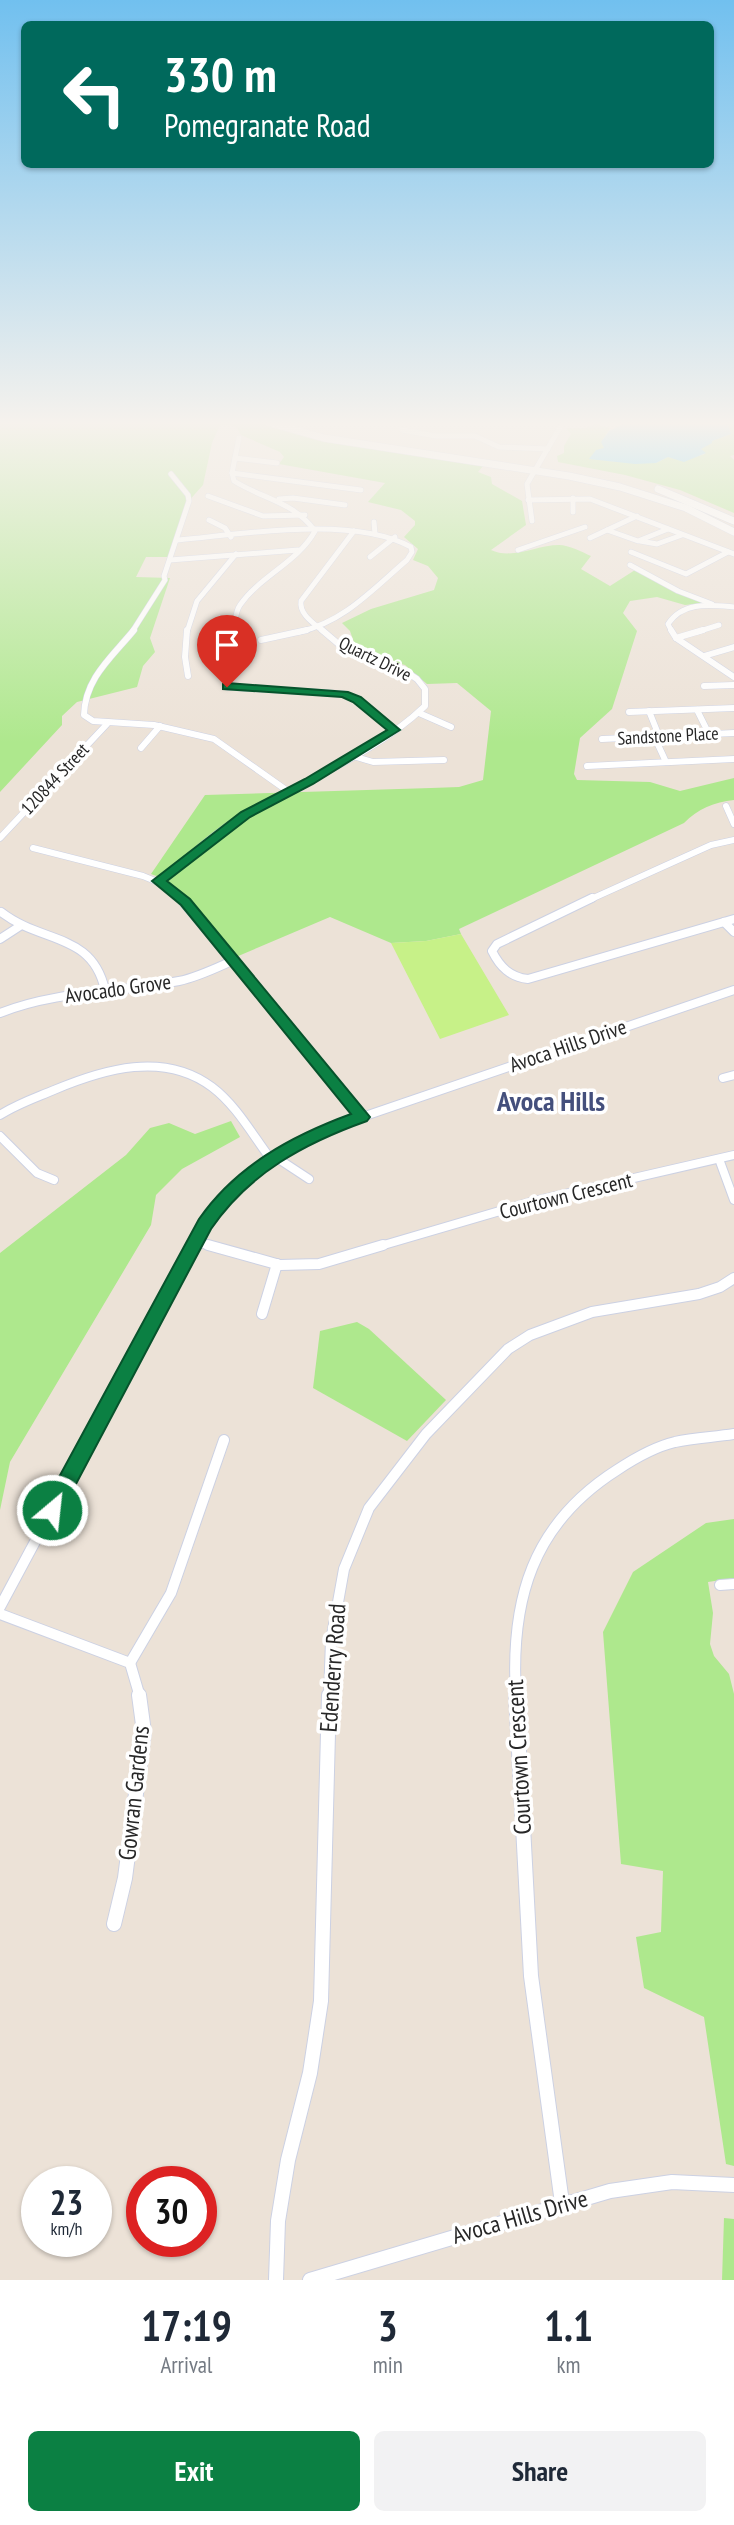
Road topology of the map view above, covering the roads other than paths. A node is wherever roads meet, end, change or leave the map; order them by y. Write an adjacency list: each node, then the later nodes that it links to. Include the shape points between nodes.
1 (180, 530): 15 (street)
2 (227, 530): 12 (street)
3 (375, 530): 10 (street)
4 (575, 530): 18 (street)
5 (664, 530): 16 (street)
6 (671, 530): 11 (street)
7 (315, 531): 8 (street); 12 (street); 17 (street)
8 (354, 531): 10 (street); 28 (street, Quartz Drive, via 301,601 302,611)
9 (604, 531): 14 (street); 16 (street)
10 (375, 534): 13 (street)
11 (682, 535): 16 (street, via 654,544); 20 (street)
12 (231, 537): 15 (street)
13 (395, 537): 22 (street); 28 (street, via 411,547 410,557 344,614)
14 (590, 538)
15 (177, 540): 23 (street)
16 (638, 541)
17 (300, 550): 21 (street); 29 (street, via 238,607)
18 (518, 550)
19 (631, 552): 20 (street, via 686,574)
20 (731, 553)
21 (236, 554): 23 (street); 34 (street, via 193,610 182,659)
22 (370, 557)
23 (170, 560): 44 (street, via 166,580 138,625 104,663 83,702 84,715)
24 (630, 565): 25 (street)
25 (717, 606): 26 (street); 30 (street, via 687,608 672,617 668,628)
26 (734, 607)
27 (719, 625): 30 (street)
28 (320, 627): 31 (street); 43 (street, Quartz Drive, via 348,650 417,679 426,694)
29 (232, 636)
30 (676, 638): 33 (street)
31 (261, 640)
32 (734, 647): 33 (street)
33 (704, 656): 35 (street)
34 (188, 676)
35 (733, 676)
36 (734, 685): 37 (street)
37 (704, 686)
38 (227, 687): 47 (street, via 344,694)
39 (734, 708): 40 (street)
40 (697, 709): 41 (street); 49 (street)
41 (649, 711): 42 (street); 50 (street)
42 (629, 712)
43 (419, 713): 46 (street); 47 (street, Quartz Drive)
44 (107, 724): 45 (street); 61 (street, 120844 Street)
45 (160, 726): 52 (street); 58 (street, via 218,741)
46 (451, 727)
47 (395, 730): 53 (street, Quartz Drive)
48 (734, 733): 49 (street, Sandstone Place)
49 (709, 734): 50 (street, Sandstone Place)
50 (657, 736): 51 (street, Sandstone Place); 56 (street)
51 (601, 739)
52 (141, 748)
53 (353, 756): 54 (street, via 373,762); 58 (street, Quartz Drive)
54 (444, 760)
55 (734, 760): 56 (street)
56 (666, 762): 57 (street)
57 (587, 766)
58 (289, 792): 64 (street, Quartz Drive, via 246,814)
59 (726, 806): 60 (street)
60 (734, 824)
61 (1, 835)
62 (734, 840): 67 (street, via 711,845 629,880 496,944 492,951 505,971 528,979)
63 (33, 848): 64 (street)
64 (159, 881): 71 (street, via 185,902)
65 (2, 914): 68 (street)
66 (734, 919): 67 (street)
67 (724, 922): 69 (street)
68 (20, 926): 70 (street); 72 (street, via 86,951 100,969)
69 (734, 932)
70 (0, 939)
71 (234, 960): 72 (street, Avocado Grove, via 182,980); 78 (street)
72 (105, 990): 74 (street, Avocado Grove, via 39,1000)
73 (734, 990): 78 (street, Avoca Hills Drive)
74 (0, 1013)
75 (734, 1075): 76 (street)
76 (723, 1078)
77 (0, 1115): 81 (street, via 97,1072 137,1066 166,1068 212,1087)
78 (362, 1117): 81 (street, Avoca Hills Drive)
79 (0, 1136): 84 (street, via 37,1173)
80 (734, 1155): 82 (street, Courtown Crescent)
81 (272, 1157): 83 (street); 86 (street, Avoca Hills Drive, via 219,1203)
82 (719, 1159): 85 (street); 87 (street, Courtown Crescent, via 534,1201 338,1260)
83 (309, 1179)
84 (54, 1180)
85 (734, 1200)
86 (196, 1242): 87 (street, Courtown Crescent); 94 (street, Avoca Hills Drive)
87 (277, 1264): 89 (street)
88 (734, 1278): 100 (street, Edenderry Road, via 699,1294 592,1312 530,1335 508,1349 435,1425 369,1507 344,1569 331,1641 321,2001 278,2221)
89 (262, 1314)
90 (734, 1434): 99 (street, Courtown Crescent, via 674,1442 640,1455 590,1487 571,1504 548,1537 522,1598 514,1666 531,1976)
91 (224, 1440): 96 (street, via 171,1593)
92 (734, 1584): 93 (street)
93 (720, 1585)
94 (0, 1607)
95 (0, 1614): 96 (street)
96 (130, 1662): 97 (street, Gowran Gardens, via 143,1709 144,1732 125,1878)
97 (114, 1924)
98 (734, 2185): 99 (street, Avoca Hills Drive, via 647,2183)
99 (562, 2203): 101 (street, Avoca Hills Drive)
100 (276, 2280)
101 (310, 2280)

